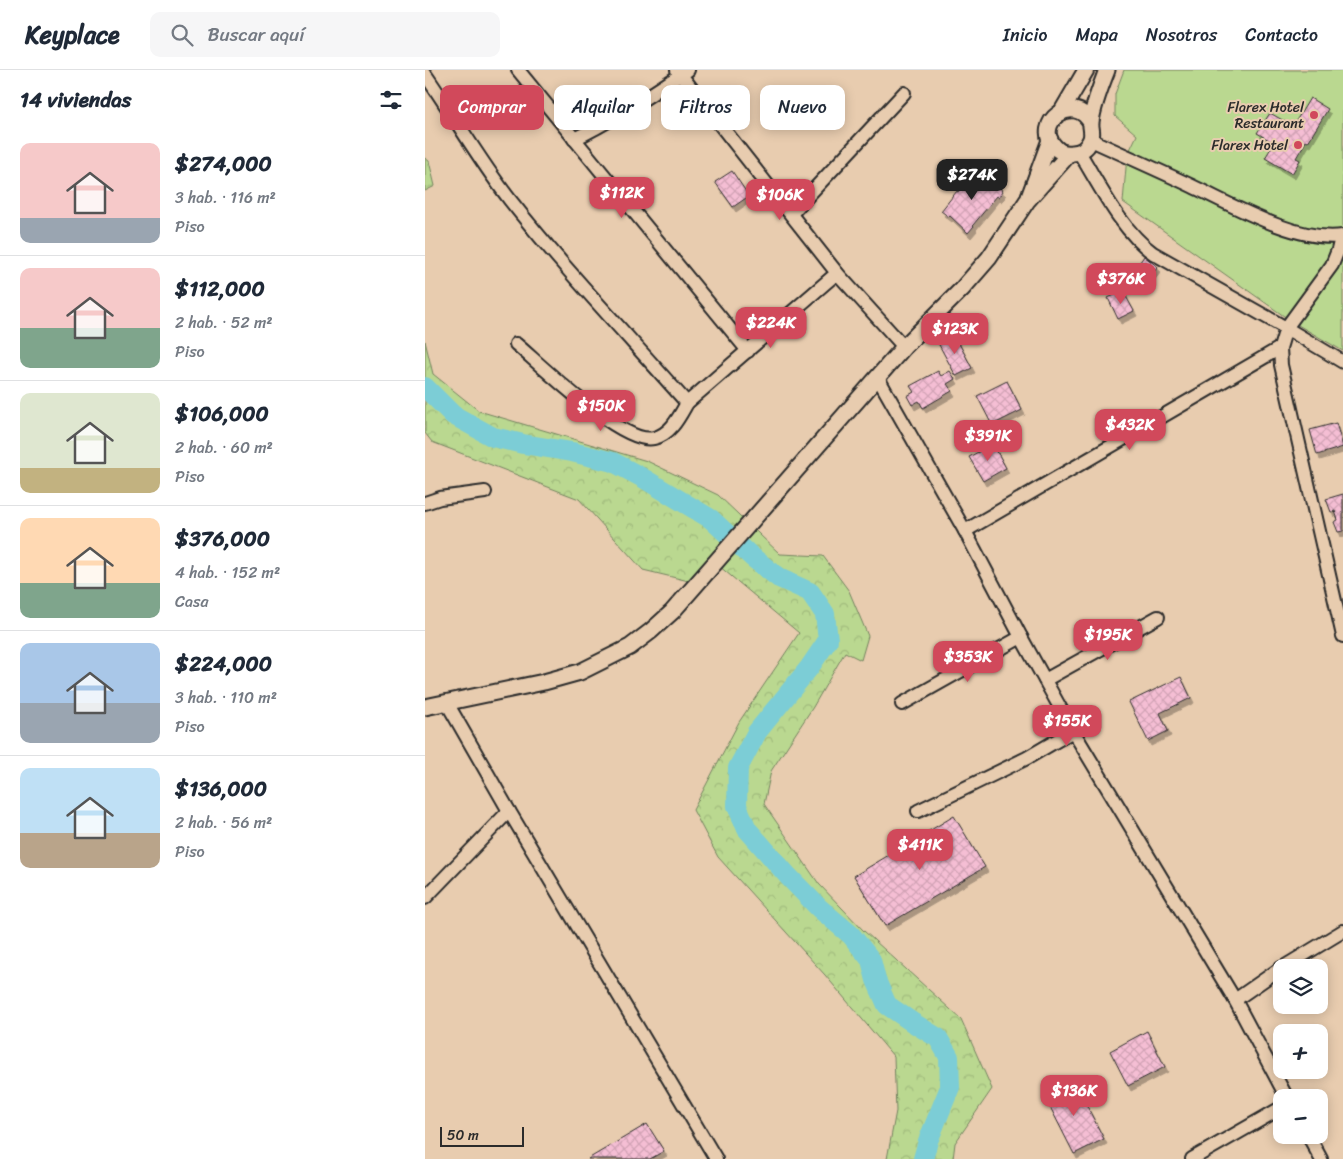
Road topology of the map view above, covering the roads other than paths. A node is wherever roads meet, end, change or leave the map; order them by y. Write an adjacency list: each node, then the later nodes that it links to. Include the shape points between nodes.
1 (517, 70): 9 (street)
2 (1086, 70): 7 (main road)
3 (1107, 70): 8 (main road)
4 (681, 72): 9 (street, via 590,132); 14 (street)
5 (425, 74): 24 (street, via 510,200)
6 (904, 93): 14 (street)
7 (1062, 112): 8 (main road, via 1081,112); 10 (main road, via 1049,126)
8 (1091, 124): 11 (main road)
9 (574, 139): 21 (street)
10 (1050, 140): 12 (main road, via 1056,148); 13 (main road)
11 (1091, 140): 12 (main road); 15 (street, via 1258,217 1305,233)
12 (1074, 153): 13 (main road); 17 (street, via 1141,244 1153,254)
13 (1027, 201): 19 (main road, via 989,258)
14 (791, 214): 16 (street)
15 (1342, 236): 17 (street, via 1332,265)
16 (837, 273): 19 (street); 21 (street)
17 (1286, 328): 20 (street); 22 (street)
18 (516, 344): 24 (street, via 603,418 642,438 652,439 663,434 675,424)
19 (905, 347): 23 (main road)
20 (1280, 348): 27 (street); 29 (street)
21 (748, 351): 24 (street)
22 (1343, 362)
23 (878, 378): 27 (street); 32 (main road, via 672,612 630,647 580,672)
24 (687, 403)
25 (485, 492): 26 (street)
26 (425, 503)
27 (965, 531): 30 (street)
28 (1159, 617): 31 (street)
29 (1343, 636)
30 (1021, 637): 31 (street); 33 (street)
31 (1045, 680): 35 (street)
32 (447, 703): 34 (main road); 36 (street)
33 (902, 704)
34 (425, 707)
35 (1073, 731): 37 (street, via 1027,758); 42 (street)
36 (509, 811): 38 (street); 46 (street)
37 (918, 811)
38 (425, 898)
39 (1343, 931): 40 (street)
40 (1296, 959)
41 (1273, 974): 42 (street)
42 (1235, 1000): 43 (street)
43 (1282, 1089)
44 (1273, 1113): 47 (street)
45 (1313, 1144): 48 (street)
46 (715, 1159)
47 (1192, 1159)
48 (1321, 1159)

